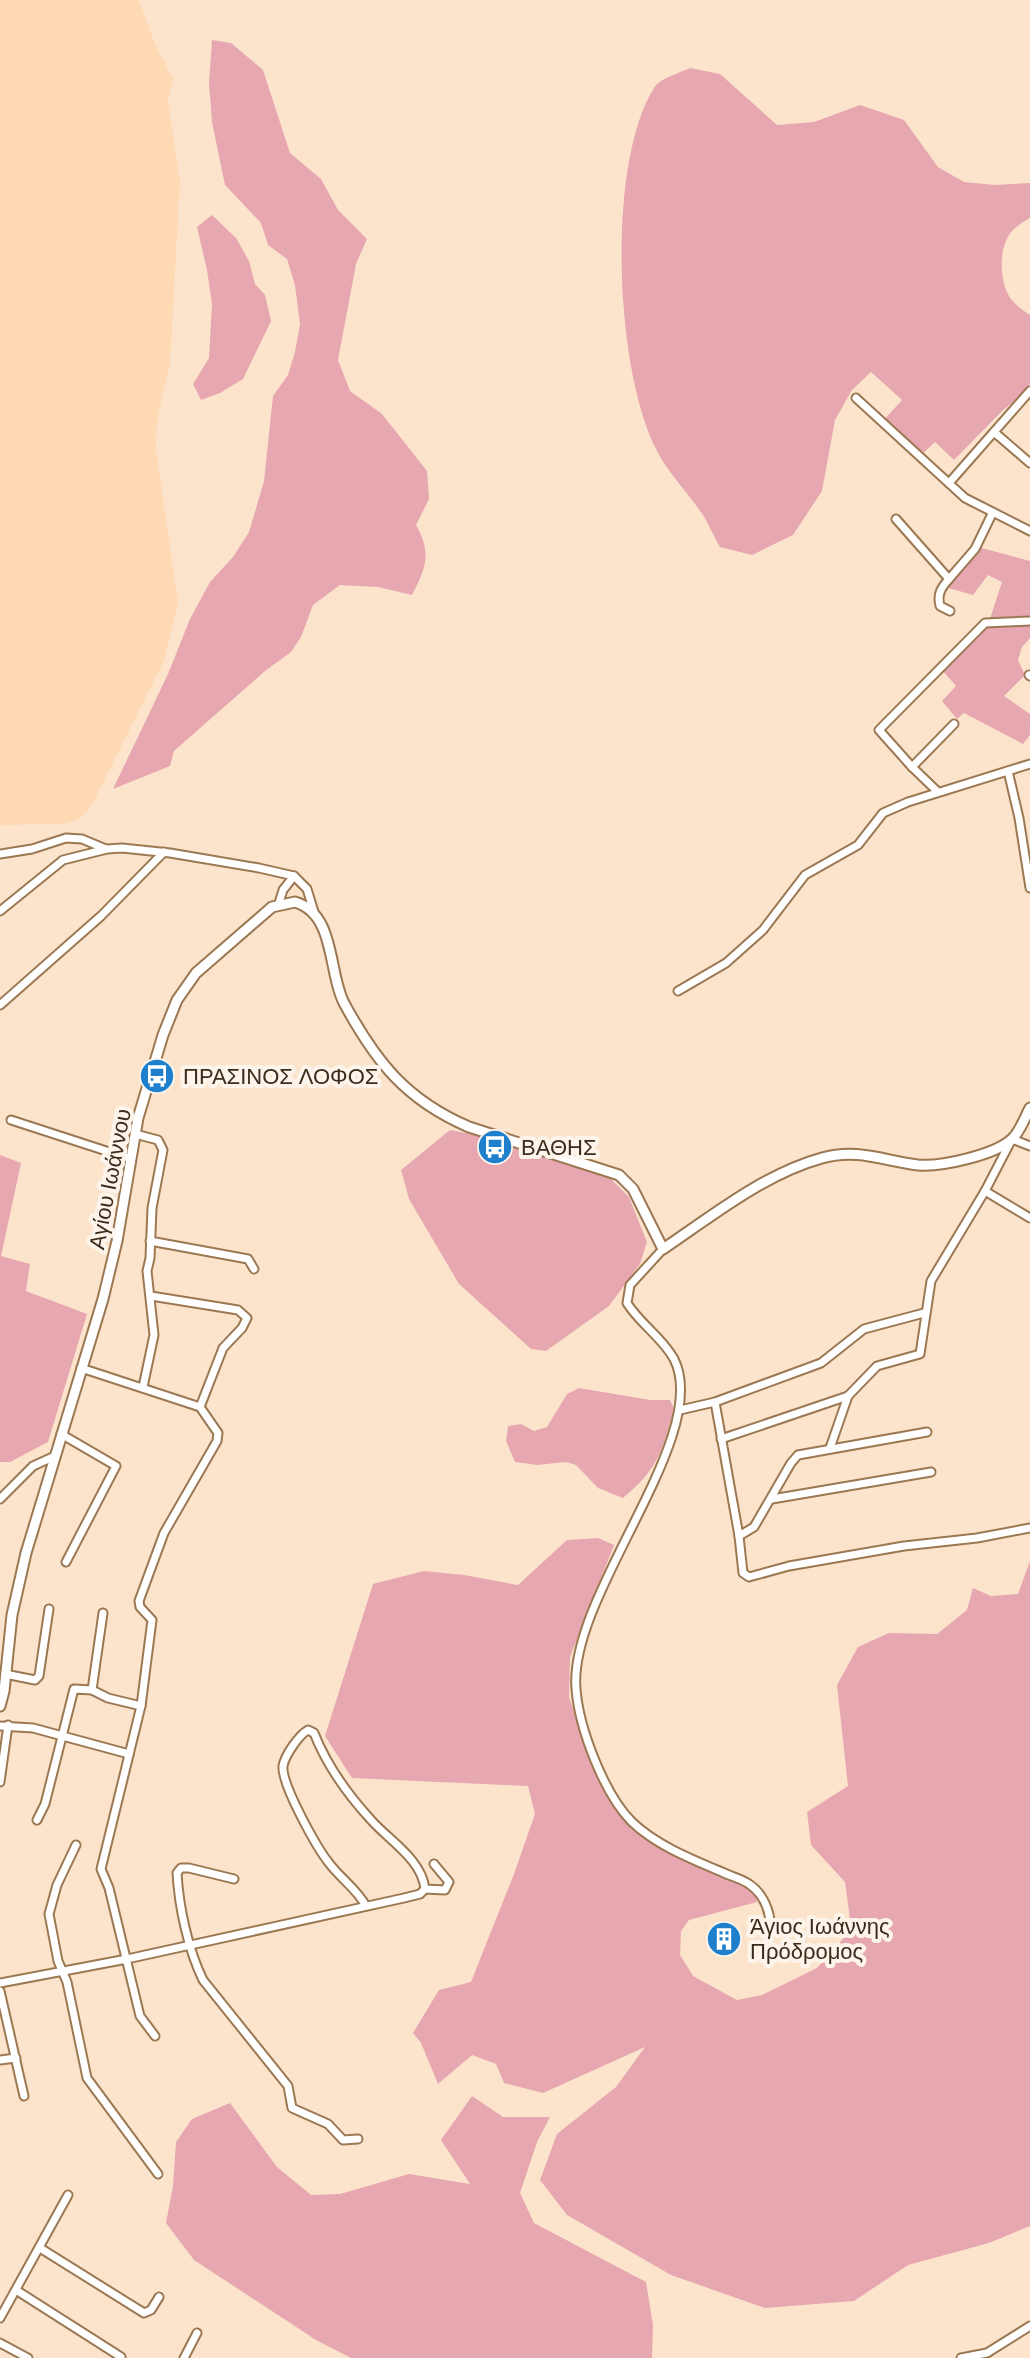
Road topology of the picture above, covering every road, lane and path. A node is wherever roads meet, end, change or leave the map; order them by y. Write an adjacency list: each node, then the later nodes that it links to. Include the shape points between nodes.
1 (1030, 391): 3 (street)
2 (856, 398): 5 (street)
3 (994, 432): 4 (street); 5 (street)
4 (1030, 463)
5 (949, 483): 6 (street)
6 (992, 514): 8 (street); 9 (street, via 975,549)
7 (896, 519): 9 (street)
8 (1030, 531)
9 (949, 579): 10 (street, via 938,599)
10 (950, 611)
11 (1030, 621): 14 (street, via 982,625 879,730)
12 (954, 724): 14 (street)
13 (1030, 764): 15 (street)
14 (912, 767): 16 (street)
15 (1008, 771): 16 (street); 18 (street)
16 (938, 792): 27 (street, via 883,813 858,845 805,875 775,916 726,963)
17 (1030, 816): 18 (street)
18 (1019, 818): 23 (street)
19 (107, 849): 20 (street); 21 (street, via 66,838); 25 (street, via 63,860)
20 (164, 852): 22 (street); 28 (street)
21 (0, 854)
22 (294, 876): 24 (street); 26 (street, via 307,889)
23 (1030, 888)
24 (279, 903): 26 (street, via 301,904); 31 (street, Αγίου Ιωάννου, via 223,947 186,985 163,1035)
25 (0, 911)
26 (315, 915): 38 (street, via 326,936 342,999 367,1043 403,1088 469,1127 619,1175 633,1189)
27 (678, 991)
28 (0, 1005)
29 (1030, 1108): 32 (street)
30 (11, 1120): 34 (street)
31 (135, 1134): 34 (street, Αγίου Ιωάννου); 37 (street, via 162,1145)
32 (1012, 1139): 33 (street); 35 (street); 38 (street, via 966,1159 936,1164 846,1154 803,1164)
33 (1030, 1146)
34 (131, 1159): 42 (street, Αγίου Ιωάννου, via 117,1241)
35 (985, 1191): 36 (street); 41 (street, via 931,1281)
36 (1030, 1218)
37 (150, 1241): 39 (street, via 248,1259); 40 (street)
38 (663, 1249): 47 (street, via 630,1285 627,1303 675,1361)
39 (254, 1269)
40 (151, 1296): 43 (street, via 154,1335); 46 (street, via 238,1310 247,1318 223,1348)
41 (924, 1313): 44 (street, via 920,1354 877,1366); 45 (street, via 864,1329 821,1363)
42 (81, 1368): 43 (street); 49 (street, Αγίου Ιωάννου)
43 (143, 1387): 46 (street)
44 (848, 1396): 50 (street); 51 (street)
45 (715, 1402): 47 (street); 50 (street)
46 (200, 1407): 64 (street, via 218,1437 164,1533 139,1601 152,1626)
47 (680, 1410): 75 (street, via 667,1451 587,1625 575,1664 576,1692 601,1777 632,1822 673,1850 749,1884 768,1907)
48 (927, 1432): 51 (street)
49 (61, 1434): 52 (street, Αγίου Ιωάννου); 58 (street, via 116,1466)
50 (721, 1439): 57 (street)
51 (830, 1448): 55 (street, via 798,1455)
52 (55, 1456): 54 (street, via 33,1466); 61 (street, Αγίου Ιωάννου, via 26,1553)
53 (931, 1472): 55 (street)
54 (0, 1499)
55 (772, 1499): 57 (street, via 754,1527)
56 (1030, 1528): 57 (street, via 749,1577 743,1573)
57 (739, 1536)
58 (66, 1562)
59 (49, 1609): 61 (street, via 39,1676 29,1681)
60 (103, 1613): 62 (street)
61 (5, 1674): 63 (street, Αγίου Ιωάννου)
62 (92, 1690): 64 (street); 66 (street, via 74,1689)
63 (0, 1706)
64 (141, 1706): 67 (street)
65 (4, 1726): 66 (street); 68 (street)
66 (62, 1735): 67 (street); 69 (street)
67 (129, 1754): 77 (street, via 101,1869)
68 (0, 1782)
69 (37, 1820)
70 (76, 1845): 78 (street, via 49,1914)
71 (434, 1864): 73 (street, via 448,1887)
72 (234, 1879): 76 (street, via 189,1868 177,1873)
73 (425, 1889): 74 (street); 74 (street, via 419,1869 348,1793 308,1730 286,1760 285,1777 328,1862)
74 (366, 1906): 76 (street)
75 (770, 1920)
76 (191, 1944): 77 (street); 85 (street, via 203,1980 288,2086 292,2108 328,2124 343,2140)
77 (127, 1959): 78 (street); 81 (street, via 140,2016)
78 (62, 1972): 79 (street); 86 (street, via 87,2078)
79 (0, 1983)
80 (0, 1991): 82 (street)
81 (155, 2036)
82 (16, 2058): 83 (street); 84 (street)
83 (0, 2060)
84 (24, 2096)
85 (358, 2139)
86 (158, 2174)
87 (68, 2195): 88 (street)
88 (40, 2248): 89 (street); 90 (street, via 144,2313)
89 (16, 2290): 91 (street); 95 (street)
90 (159, 2297)
91 (0, 2318)
92 (1030, 2326): 98 (street, via 987,2353)
93 (197, 2333): 97 (street)
94 (0, 2343): 96 (street)
95 (121, 2357)
96 (28, 2358)
97 (184, 2358)
98 (961, 2358)

